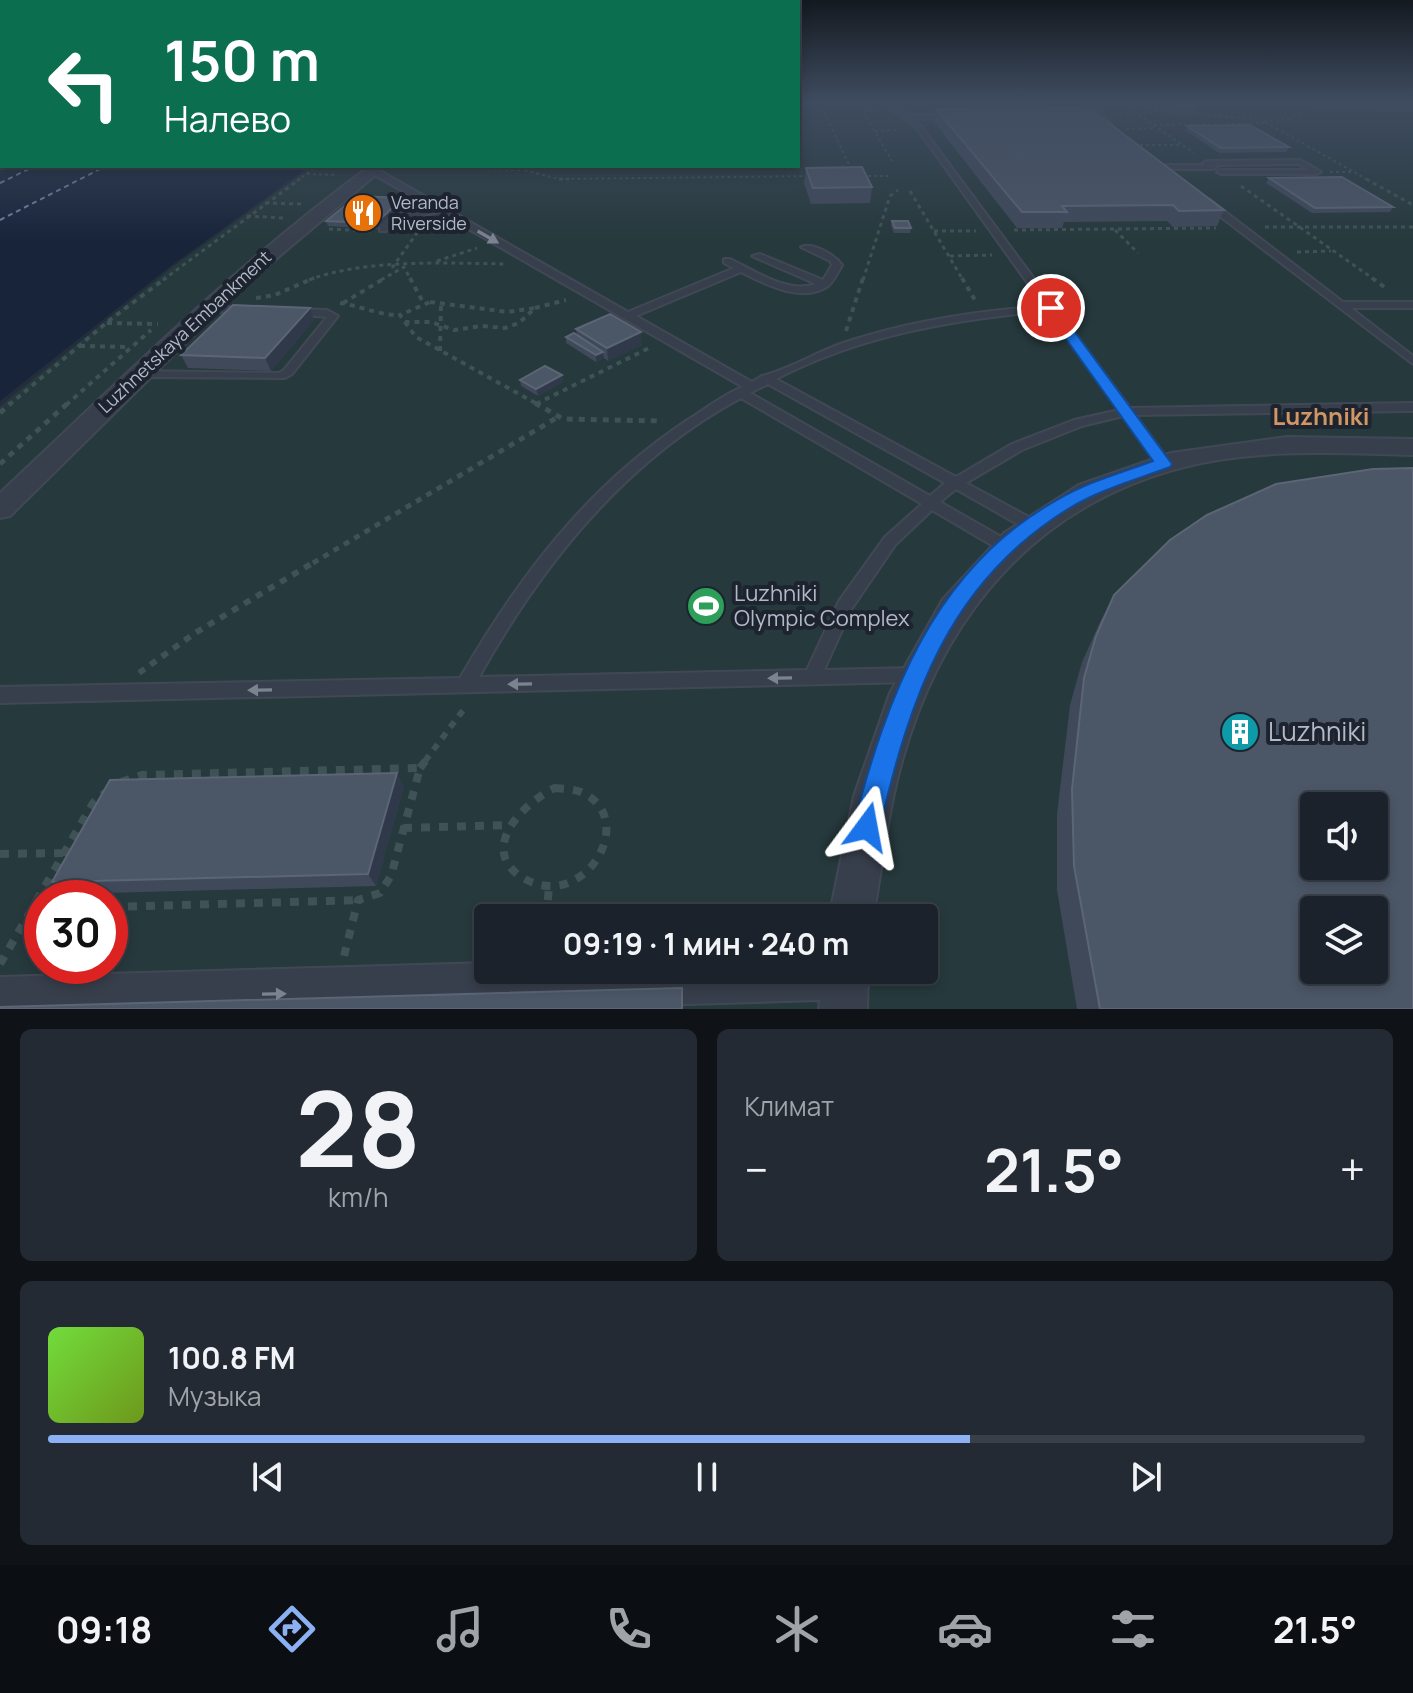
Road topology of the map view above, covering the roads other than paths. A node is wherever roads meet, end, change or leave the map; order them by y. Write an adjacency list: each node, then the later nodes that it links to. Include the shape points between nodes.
1 (934, 148): 20 (lane)
2 (1154, 160): 3 (lane)
3 (1163, 167): 4 (lane); 6 (lane)
4 (1214, 167): 4 (lane, via 1300,162 1317,172)
5 (375, 168): 9 (lane); 17 (street, Luzhnetskaya Embankment, via 293,223)
6 (1171, 174)
7 (1194, 192): 18 (lane)
8 (409, 204): 10 (lane)
9 (439, 209): 10 (lane); 23 (lane, one-way to 23)
10 (394, 219): 11 (lane)
11 (383, 229)
12 (805, 247): 16 (lane, via 837,262)
13 (757, 256): 16 (lane)
14 (727, 261): 15 (lane)
15 (742, 268): 16 (lane, via 799,292); 23 (lane)
16 (825, 284)
17 (214, 304): 21 (lane); 25 (street, Luzhnetskaya Embankment)
18 (1340, 305): 19 (lane); 24 (lane)
19 (1411, 305)
20 (1051, 308): 26 (lane, via 982,313 905,328); 29 (lane)
21 (259, 311)
22 (286, 312): 25 (lane, via 333,316 281,376)
23 (628, 316): 27 (lane)
24 (1413, 361)
25 (139, 374): 34 (street, Luzhnetskaya Embankment)
26 (766, 378): 27 (lane); 32 (lane)
27 (745, 389): 33 (lane); 39 (lane, via 692,421 623,476 572,527 520,595)
28 (1413, 407): 29 (lane)
29 (1126, 412): 31 (lane); 32 (lane, via 1041,436)
30 (1413, 447): 31 (street, via 1299,444)
31 (1164, 464): 35 (street, via 1097,487)
32 (955, 483): 33 (lane); 35 (lane)
33 (929, 502): 36 (lane); 38 (lane, via 861,580)
34 (0, 509)
35 (1031, 525): 36 (street)
36 (1005, 546): 37 (street, via 948,614)
37 (914, 675): 38 (lane); 41 (street, via 873,797)
38 (812, 677): 39 (lane, one-way to 39)
39 (465, 685): 40 (lane, one-way to 40)
40 (0, 695)
41 (854, 904)
42 (844, 985): 43 (street, one-way to 42, via 780,978)
43 (0, 1001)

